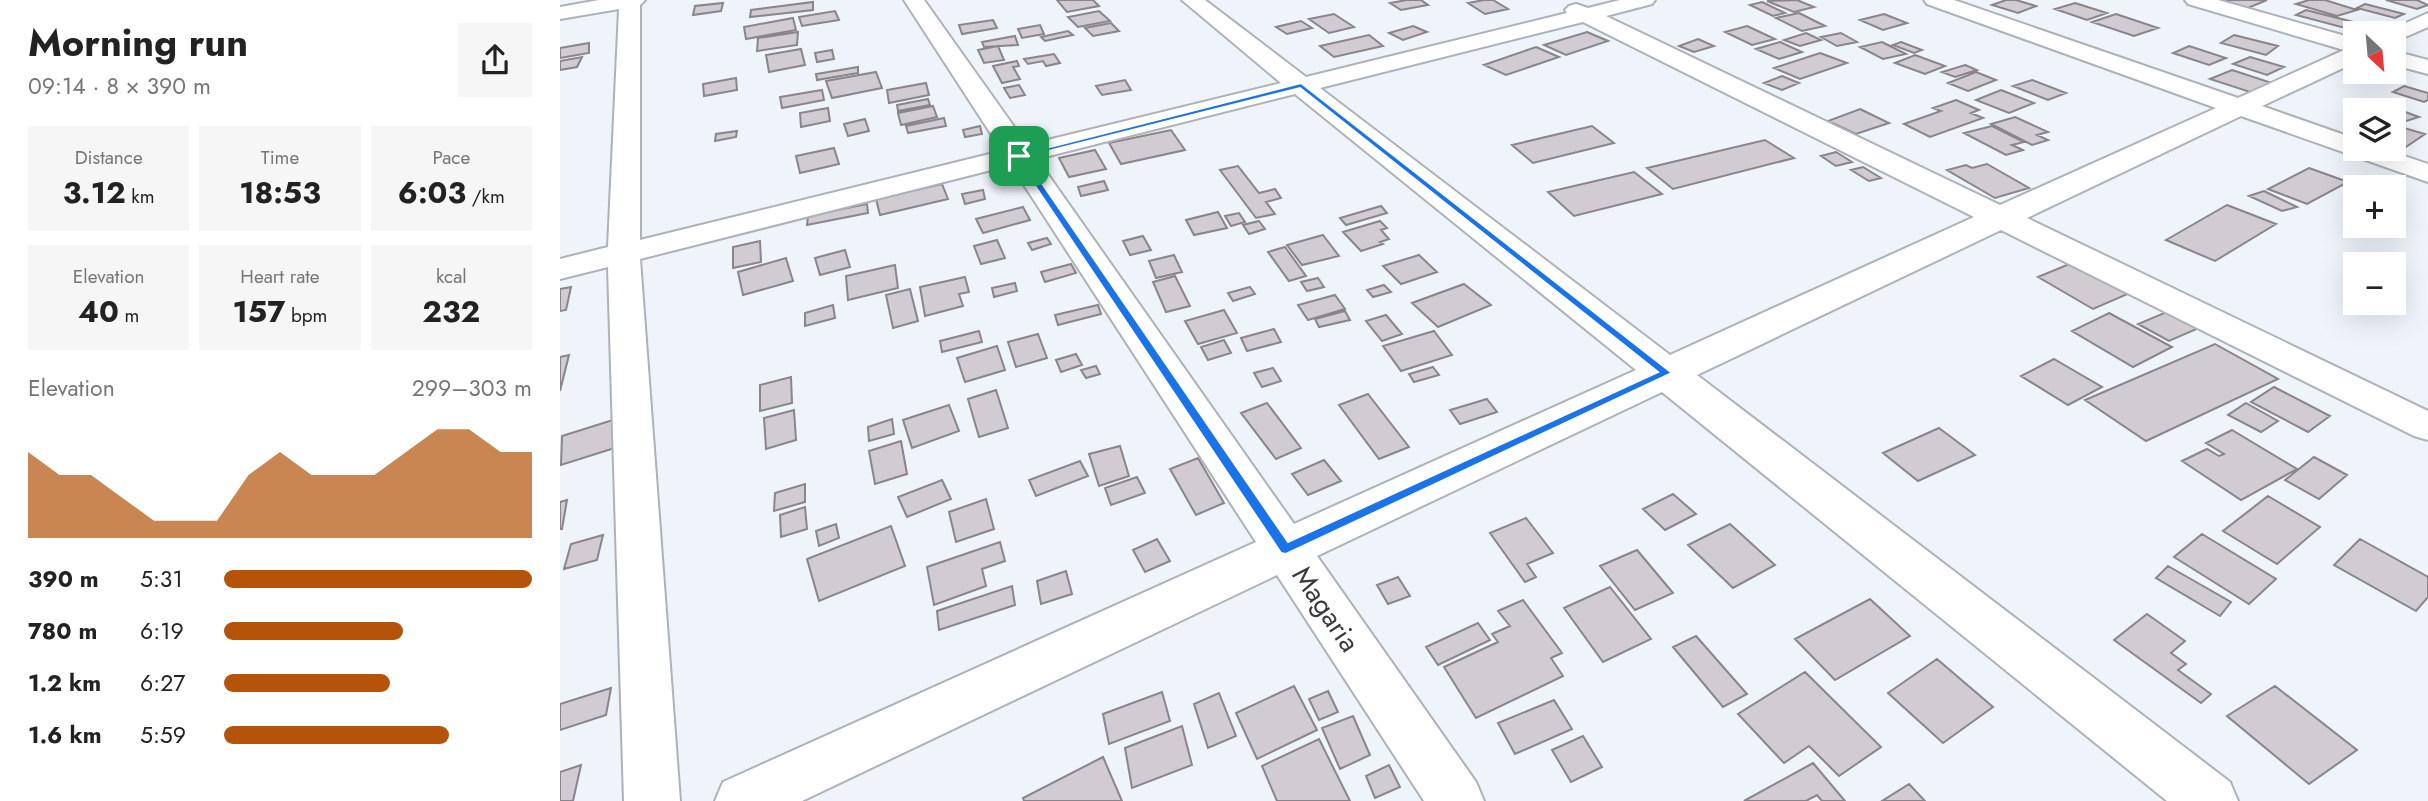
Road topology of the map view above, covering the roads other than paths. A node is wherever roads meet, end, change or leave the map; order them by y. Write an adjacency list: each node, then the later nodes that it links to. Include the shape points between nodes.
1 (632, 0): 8 (street); 23 (street)
2 (914, 0): 19 (street, Magaria)
3 (1192, 0): 16 (street)
4 (1555, 0): 9 (street)
5 (1646, 0): 9 (street)
6 (1934, 0): 17 (street)
7 (2195, 0): 12 (street)
8 (560, 13)
9 (1586, 15): 16 (street); 22 (street)
10 (2428, 19): 11 (street)
11 (2406, 29)
12 (2343, 42)
13 (2343, 59): 17 (street)
14 (2406, 61): 15 (street)
15 (2428, 67)
16 (1301, 85): 19 (street); 25 (street)
17 (2239, 107): 18 (street); 22 (street)
18 (2343, 143)
19 (1019, 156): 23 (street); 27 (street, Magaria)
20 (2394, 161): 21 (street)
21 (2428, 173)
22 (2000, 218): 25 (street); 26 (street)
23 (624, 254): 24 (street); 28 (street)
24 (560, 270)
25 (1666, 373): 27 (street); 31 (street)
26 (2428, 427)
27 (1286, 549): 29 (street); 30 (street, Magaria)
28 (652, 801)
29 (743, 801)
30 (1456, 801)
31 (2210, 801)

